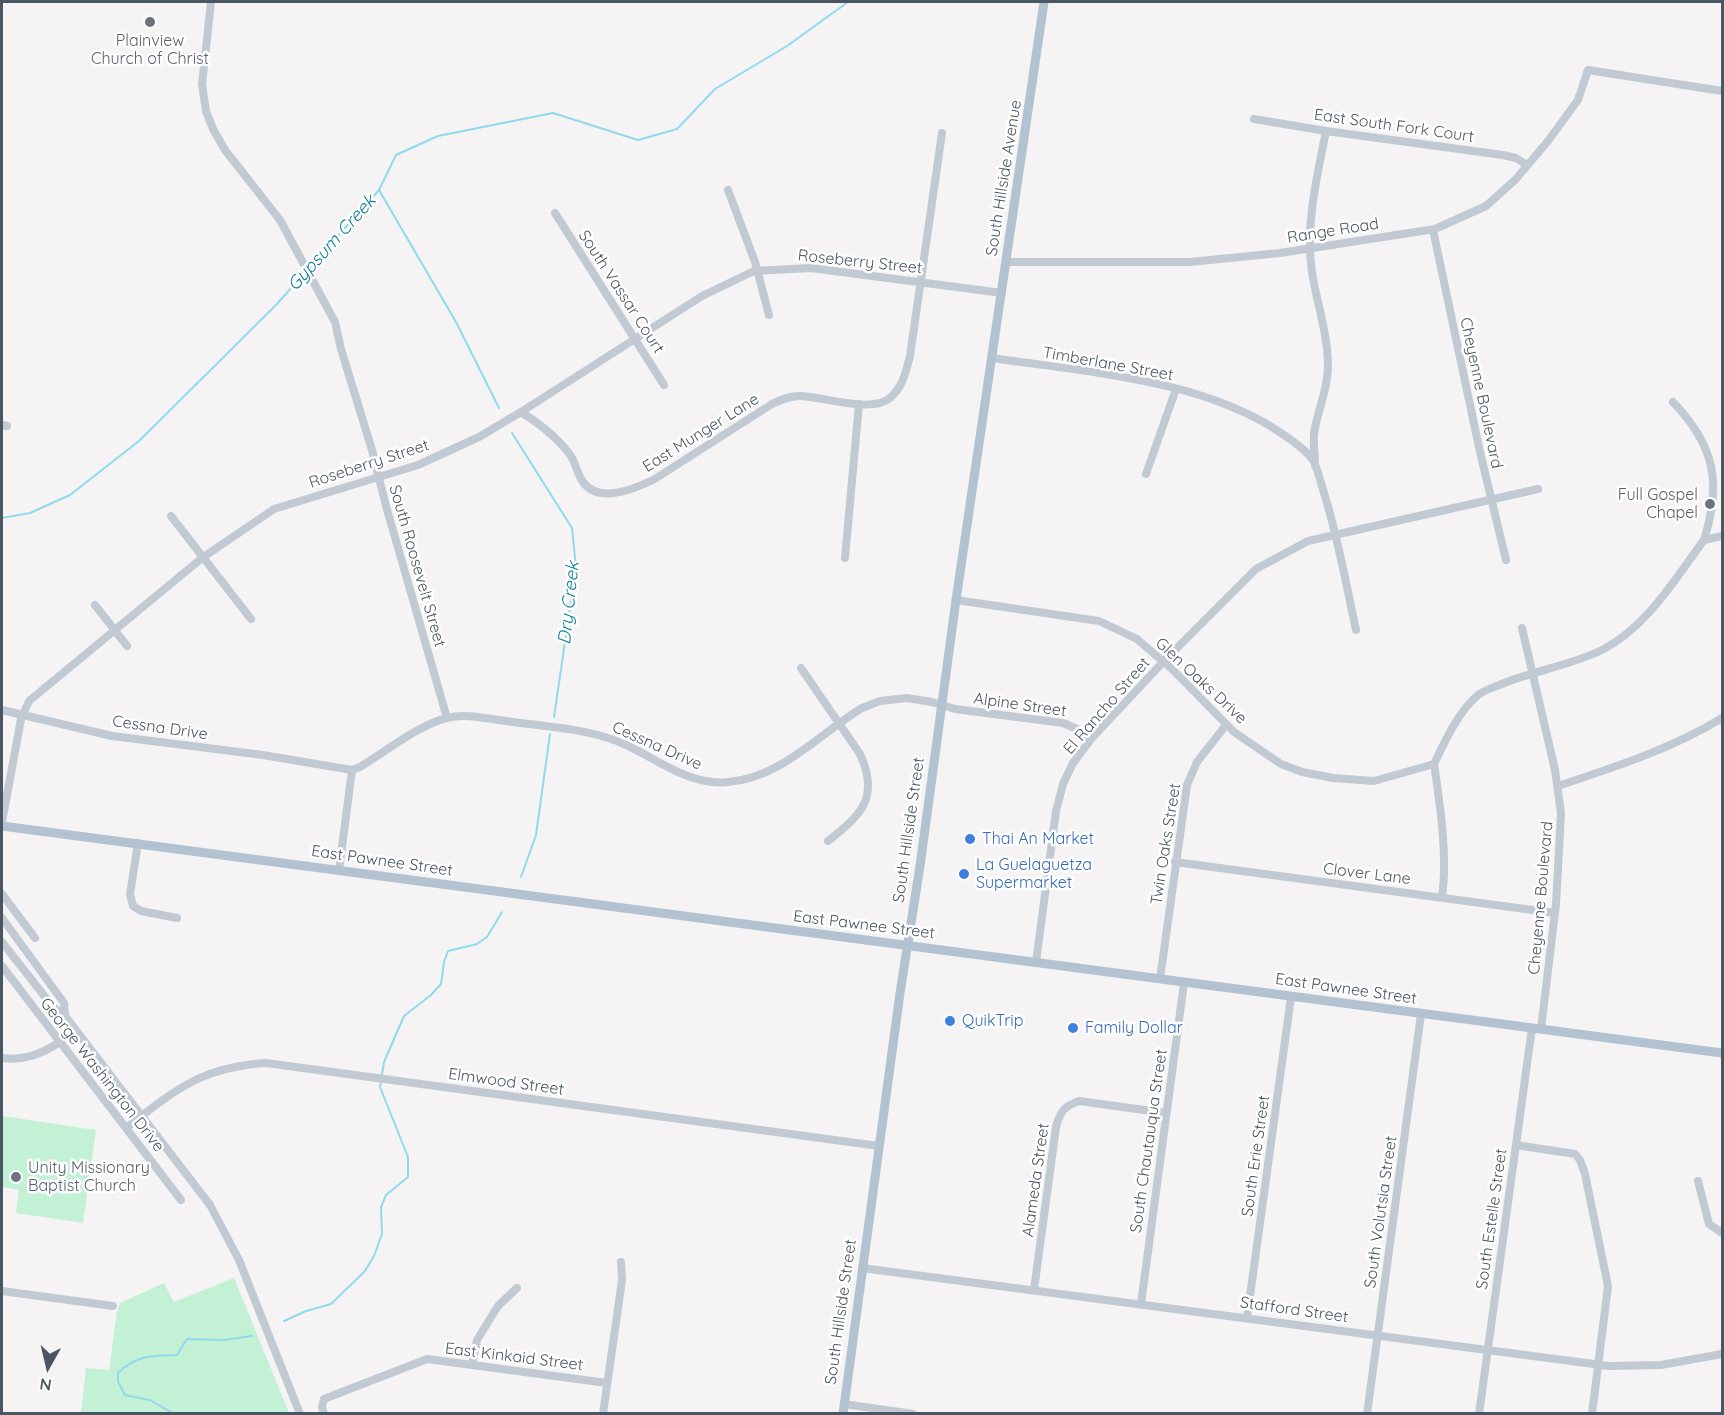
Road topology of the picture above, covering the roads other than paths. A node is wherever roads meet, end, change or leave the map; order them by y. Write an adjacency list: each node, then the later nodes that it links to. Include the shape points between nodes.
1 (211, 2): 26 (street, South Roosevelt Street, via 202,85 206,111 225,150 280,220 335,322)
2 (1044, 2): 12 (main road, South Hillside Avenue)
3 (1722, 91): 7 (street, Range Road, via 1588,70 1578,100)
4 (1254, 119): 5 (street, East South Fork Court)
5 (1326, 131): 7 (street, East South Fork Court, via 1503,155); 11 (street, via 1312,198)
6 (942, 133): 14 (street, East Munger Lane)
7 (1527, 165): 10 (street, Range Road, via 1486,206)
8 (728, 190): 13 (street)
9 (555, 213): 17 (street, South Vassar Court)
10 (1433, 230): 11 (street, Range Road); 28 (street, Cheyenne Boulevard)
11 (1310, 248): 12 (street, Range Road, via 1190,262); 24 (street, via 1328,368 1314,433)
12 (1006, 262): 15 (main road, South Hillside Avenue)
13 (758, 271): 14 (street, Roseberry Street, via 811,268); 16 (street); 17 (street, Roseberry Street, via 702,296)
14 (920, 281): 15 (street, Roseberry Street); 22 (street, East Munger Lane, via 904,378 889,399)
15 (1002, 293): 18 (main road, South Hillside Avenue)
16 (769, 315)
17 (635, 340): 19 (street, South Vassar Court); 23 (street, Roseberry Street)
18 (992, 358): 20 (street, Timberlane Street, via 1118,376); 36 (main road, South Hillside Street)
19 (664, 385)
20 (1176, 389): 24 (street, Timberlane Street, via 1251,414 1302,448); 25 (street)
21 (1673, 402): 32 (street, via 1690,419 1708,450 1714,485 1712,515)
22 (859, 404): 23 (street, East Munger Lane, via 787,398 653,480 610,493 596,492 583,482 572,457 555,437); 34 (street)
23 (522, 412): 26 (street, Roseberry Street, via 418,465)
24 (1315, 467): 30 (street, Timberlane Street)
25 (1146, 474)
26 (378, 476): 33 (street, Roseberry Street, via 274,508); 49 (street, South Roosevelt Street)
27 (1538, 489): 28 (street, El Rancho Street)
28 (1491, 500): 30 (street, El Rancho Street); 35 (street, Cheyenne Boulevard)
29 (171, 516): 33 (street)
30 (1335, 535): 40 (street, Timberlane Street); 43 (street, El Rancho Street, via 1308,541 1256,569)
31 (1722, 536): 32 (street)
32 (1704, 540): 45 (street, via 1657,604 1632,628 1602,650)
33 (202, 558): 38 (street); 41 (street, Roseberry Street)
34 (845, 558)
35 (1506, 560)
36 (956, 600): 43 (street, Glen Oaks Drive, via 1099,621 1137,639); 46 (main road, South Hillside Street)
37 (95, 605): 41 (street)
38 (250, 619)
39 (1522, 628): 45 (street, Cheyenne Boulevard)
40 (1356, 630)
41 (115, 631): 42 (street); 48 (street, Roseberry Street, via 29,702)
42 (127, 646)
43 (1163, 662): 52 (street, Glen Oaks Drive); 53 (street, El Rancho Street)
44 (801, 668): 51 (street)
45 (1531, 674): 54 (street, via 1478,694 1451,728); 56 (street, Cheyenne Boulevard)
46 (942, 706): 51 (street, Cessna Drive, via 907,698 880,701); 53 (street, Alpine Street, via 1063,723); 69 (main road, South Hillside Street)
47 (2, 710): 48 (street, Cessna Drive)
48 (22, 716): 55 (street, Cessna Drive, via 112,736); 57 (street, Roseberry Street)
49 (447, 718): 51 (street, Cessna Drive, via 479,718 592,733 628,746 682,774 716,782 764,774); 55 (street, via 429,724)
50 (1722, 718): 56 (street, via 1696,734)
51 (839, 724): 58 (street, via 860,754 869,784 865,802 853,821)
52 (1226, 725): 54 (street, Glen Oaks Drive, via 1281,764 1334,778 1374,781); 60 (street, Twin Oaks Street, via 1191,773)
53 (1091, 739): 70 (street, El Rancho Street, via 1073,763 1056,811)
54 (1434, 764): 63 (street, via 1445,880)
55 (352, 770): 61 (street)
56 (1558, 786): 64 (street, Cheyenne Boulevard, via 1562,813)
57 (2, 824): 59 (main road, East Pawnee Street)
58 (828, 841)
59 (138, 843): 61 (main road, East Pawnee Street); 66 (street, via 130,894 133,906)
60 (1175, 862): 63 (street, Clover Lane); 72 (street, Twin Oaks Street)
61 (339, 870): 69 (main road, East Pawnee Street)
62 (2, 894): 67 (street)
63 (1442, 897): 64 (street, Clover Lane)
64 (1555, 913): 77 (street, Cheyenne Boulevard)
65 (2, 918): 76 (street, via 64,1003)
66 (177, 918)
67 (35, 938)
68 (2, 942): 76 (street, via 53,1007)
69 (908, 947): 70 (main road, East Pawnee Street); 85 (main road, South Hillside Street)
70 (1036, 962): 72 (main road, East Pawnee Street)
71 (2, 966): 78 (street, George Washington Drive)
72 (1160, 980): 73 (main road, East Pawnee Street)
73 (1184, 983): 74 (main road, East Pawnee Street); 81 (street, South Chautauqua Street)
74 (1291, 997): 75 (main road, East Pawnee Street); 96 (street, South Erie Street)
75 (1420, 1014): 77 (main road, East Pawnee Street); 97 (street, South Volutsia Street)
76 (65, 1016): 82 (street)
77 (1536, 1029): 79 (main road, East Pawnee Street); 84 (street, South Estelle Street)
78 (60, 1042): 80 (street, via 26,1058); 83 (street, George Washington Drive)
79 (1722, 1053)
80 (2, 1058)
81 (1166, 1113): 92 (street, Alameda Street, via 1079,1101 1063,1110 1056,1127); 94 (street, South Chautauqua Street)
82 (143, 1116): 83 (street, Elmwood Street); 85 (street, Elmwood Street, via 186,1084 211,1072 266,1063); 105 (street, via 210,1205 239,1260)
83 (126, 1128): 87 (street, George Washington Drive)
84 (1516, 1145): 98 (street, South Estelle Street); 101 (street, via 1575,1154 1582,1165 1608,1286)
85 (879, 1146): 90 (main road, South Hillside Street)
86 (1698, 1181): 88 (street, via 1709,1224)
87 (181, 1200)
88 (1722, 1233)
89 (621, 1262): 102 (street, via 622,1280)
90 (862, 1268): 92 (street, Stafford Street); 103 (main road, South Hillside Street)
91 (517, 1288): 100 (street, via 498,1306 477,1340)
92 (1034, 1290): 94 (street, Stafford Street)
93 (2, 1291): 95 (street)
94 (1141, 1304): 96 (street, Stafford Street)
95 (113, 1306)
96 (1247, 1318): 97 (street, Stafford Street)
97 (1378, 1335): 98 (street, Stafford Street); 108 (street, South Volutsia Street)
98 (1488, 1350): 101 (street, Stafford Street); 109 (street, South Estelle Street)
99 (1722, 1354): 101 (street, Stafford Street, via 1661,1365)
100 (472, 1364): 102 (street, East Kinkaid Street); 104 (street, East Kinkaid Street, via 427,1359 324,1400)
101 (1599, 1365): 110 (street)
102 (607, 1383): 106 (street)
103 (843, 1409): 107 (street)
104 (323, 1410)
105 (300, 1413)
106 (603, 1413)
107 (913, 1413)
108 (1367, 1413)
109 (1479, 1413)
110 (1592, 1413)

